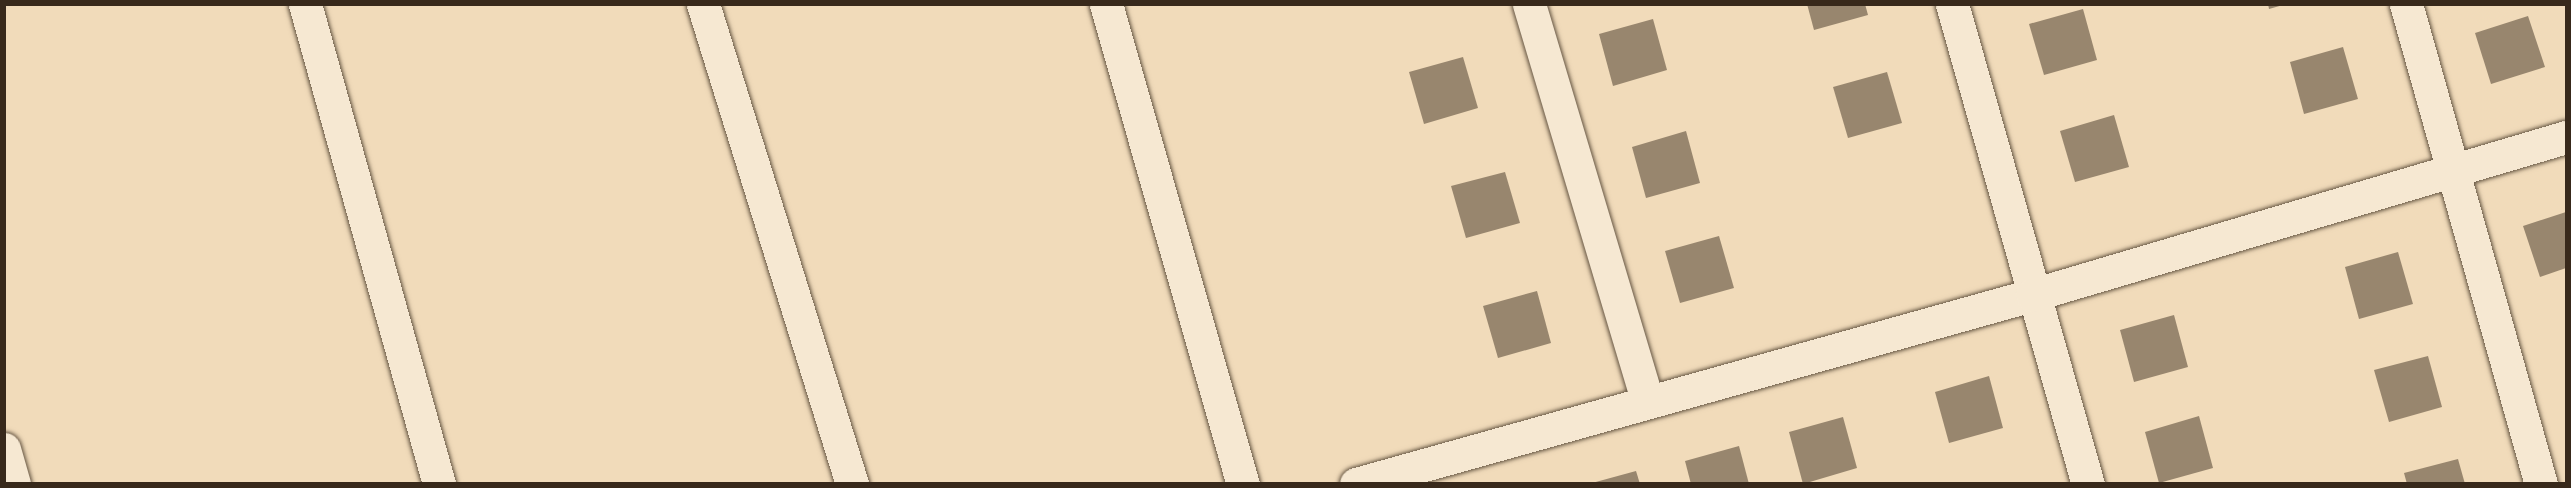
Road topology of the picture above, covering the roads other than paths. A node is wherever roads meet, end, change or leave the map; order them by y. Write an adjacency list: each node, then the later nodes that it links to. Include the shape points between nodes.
1 (305, 4): 13 (street)
2 (703, 4): 14 (street)
3 (1106, 4): 15 (street)
4 (1530, 4): 10 (street)
5 (1952, 4): 9 (street)
6 (2406, 4): 8 (street)
7 (2566, 137): 8 (street)
8 (2452, 171): 9 (street); 18 (street)
9 (2032, 295): 10 (street); 17 (street)
10 (1647, 401): 16 (street)
11 (4, 449): 12 (street)
12 (14, 483)
13 (439, 483)
14 (852, 483)
15 (1243, 483)
16 (1356, 483)
17 (2088, 483)
18 (2541, 483)

